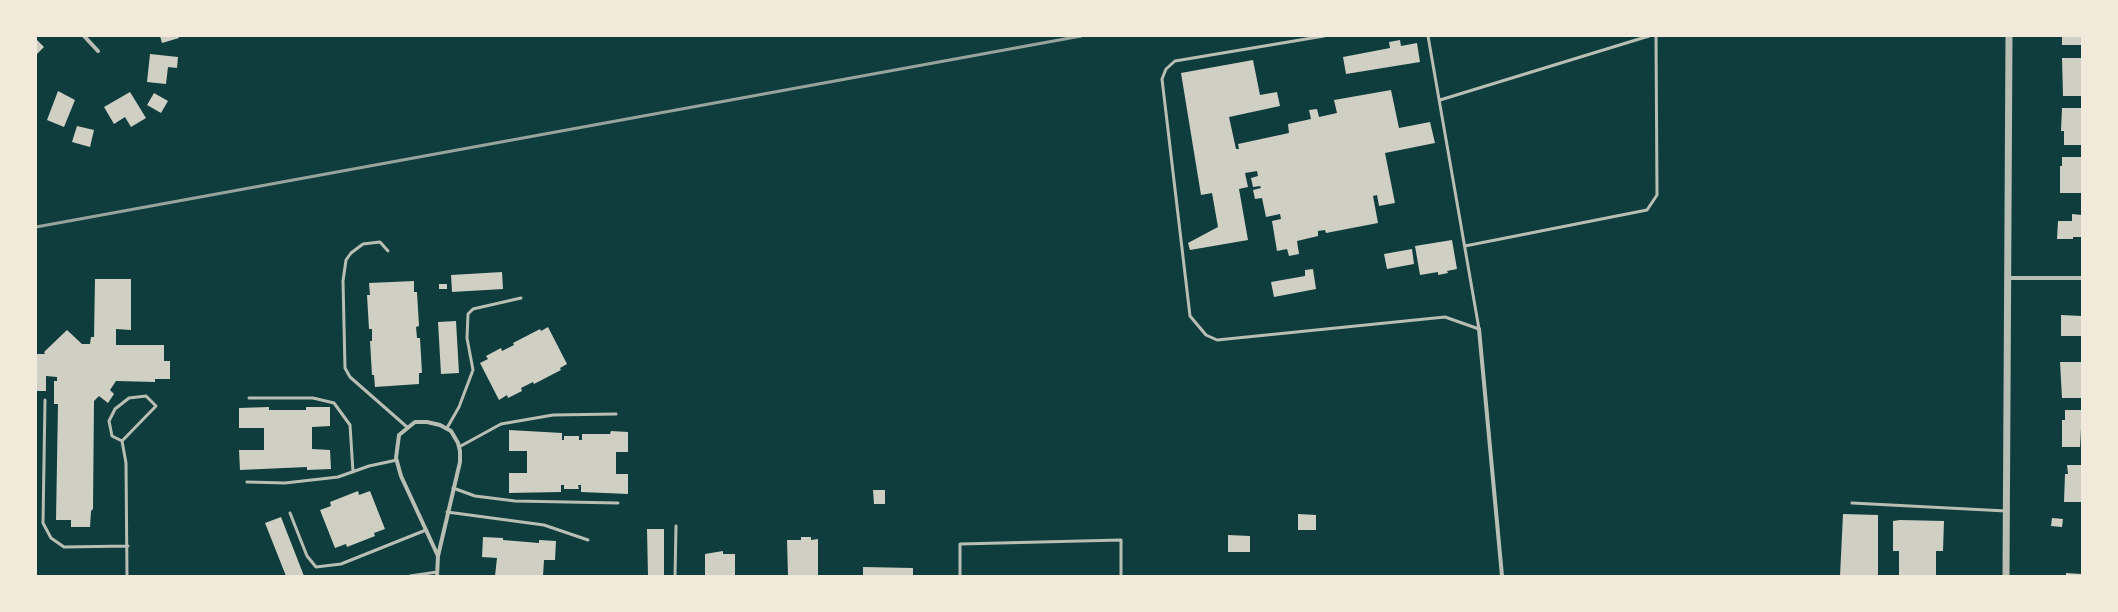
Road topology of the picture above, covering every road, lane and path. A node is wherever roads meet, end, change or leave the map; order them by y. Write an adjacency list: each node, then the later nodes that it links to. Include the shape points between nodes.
1 (84, 36): 7 (street)
2 (1324, 36): 14 (lane, via 1175,61 1166,68 1162,79 1190,316 1206,335 1217,340 1445,317)
3 (1428, 36): 8 (lane)
4 (1649, 36): 8 (lane)
5 (1656, 36): 9 (lane, via 1657,195 1647,210)
6 (2009, 36): 11 (street)
7 (98, 51)
8 (1440, 100): 9 (lane)
9 (1465, 246): 14 (lane)
10 (388, 251): 18 (lane, via 380,242 363,244 346,260 343,281 345,368 350,377)
11 (2009, 278): 12 (street); 28 (street)
12 (2082, 278)
13 (522, 298): 19 (lane, via 473,309 468,314 467,338 473,370 459,407)
14 (1479, 329): 42 (street)
15 (249, 398): 23 (lane, via 313,398 334,403 350,425)
16 (45, 400): 34 (lane, via 43,523 50,538 64,546)
17 (616, 414): 21 (lane, via 553,415 501,424)
18 (407, 427): 19 (street, via 415,422 427,422); 22 (street, via 399,435)
19 (446, 428): 21 (street, via 451,431)
20 (122, 442): 20 (lane, via 156,406 146,396 129,398 115,409 109,421 112,436); 34 (lane, via 126,463)
21 (459, 447): 25 (street, via 460,462)
22 (397, 460): 23 (lane); 32 (street, via 401,476)
23 (353, 472): 24 (lane, via 338,477 285,484)
24 (247, 482)
25 (453, 488): 26 (lane, via 475,496 515,501); 29 (street)
26 (618, 503)
27 (1852, 503): 28 (lane)
28 (2006, 511): 43 (street)
29 (447, 512): 33 (lane, via 544,525); 35 (street)
30 (290, 513): 32 (lane, via 307,556 316,567 341,564)
31 (676, 526): 39 (lane)
32 (426, 530): 35 (street)
33 (588, 540)
34 (128, 546): 37 (lane)
35 (438, 556): 36 (street)
36 (437, 574): 38 (lane)
37 (127, 576)
38 (410, 576)
39 (675, 576)
40 (960, 576): 41 (lane, via 960,544 1121,540)
41 (1121, 576)
42 (1502, 576)
43 (2006, 576)

